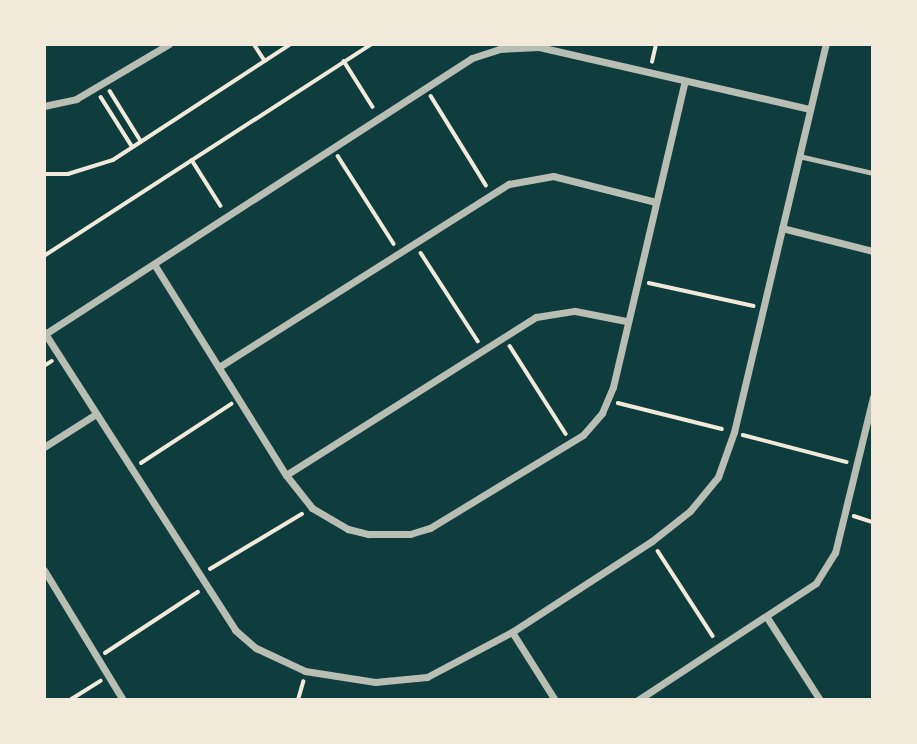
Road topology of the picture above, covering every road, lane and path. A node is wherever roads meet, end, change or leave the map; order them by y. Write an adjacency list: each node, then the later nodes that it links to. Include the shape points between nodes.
1 (169, 44): 11 (street)
2 (254, 44): 7 (path)
3 (291, 44): 7 (path)
4 (372, 44): 8 (path)
5 (656, 44): 9 (path)
6 (826, 44): 15 (street)
7 (265, 61): 18 (path)
8 (344, 61): 16 (path); 21 (path)
9 (649, 72): 10 (street); 12 (street, via 538,47 512,46 472,58)
10 (685, 80): 15 (street); 25 (street)
11 (105, 84): 13 (street); 17 (path)
12 (426, 88): 16 (street); 24 (path)
13 (96, 89): 14 (street); 18 (path)
14 (44, 106)
15 (810, 109): 20 (street)
16 (380, 118): 19 (street)
17 (141, 141)
18 (132, 147): 23 (path, via 91,169)
19 (334, 148): 26 (street); 30 (path)
20 (799, 156): 22 (lane); 27 (street)
21 (192, 160): 26 (path); 31 (path)
22 (873, 173)
23 (44, 174)
24 (492, 194): 25 (street, via 509,184 553,176); 28 (street)
25 (656, 202): 33 (street)
26 (228, 216): 32 (street)
27 (782, 228): 29 (street); 34 (street)
28 (415, 243): 30 (street); 38 (path)
29 (873, 251)
30 (399, 253): 39 (street)
31 (44, 256)
32 (154, 264): 36 (street); 39 (street)
33 (637, 280): 34 (path); 35 (street)
34 (763, 309): 50 (street, via 734,432 718,477 690,511)
35 (626, 321): 37 (street, via 575,311 555,312); 43 (street, via 609,401 594,425)
36 (44, 333): 42 (street)
37 (503, 335): 38 (street); 43 (path)
38 (482, 349): 46 (street)
39 (219, 367): 41 (street)
40 (873, 397): 48 (street)
41 (239, 399): 45 (path); 46 (street)
42 (96, 414): 44 (street); 45 (street)
43 (571, 442): 47 (street, via 449,518 410,534 389,536 348,529)
44 (44, 447)
45 (132, 469): 52 (street)
46 (286, 475): 47 (street)
47 (312, 508): 52 (path)
48 (845, 514): 49 (path); 54 (street, via 835,553 816,583)
49 (873, 522)
50 (652, 541): 55 (street); 56 (path)
51 (44, 570): 57 (street)
52 (199, 576): 53 (street)
53 (206, 587): 57 (path); 58 (street, via 236,630 256,648)
54 (768, 619): 56 (street); 65 (street)
55 (512, 632): 58 (street, via 427,677 401,683); 63 (street)
56 (720, 649): 64 (street)
57 (98, 659): 59 (street)
58 (305, 671): 62 (path)
59 (108, 676): 60 (path); 61 (street)
60 (70, 700)
61 (123, 700)
62 (298, 700)
63 (555, 700)
64 (638, 700)
65 (820, 700)

